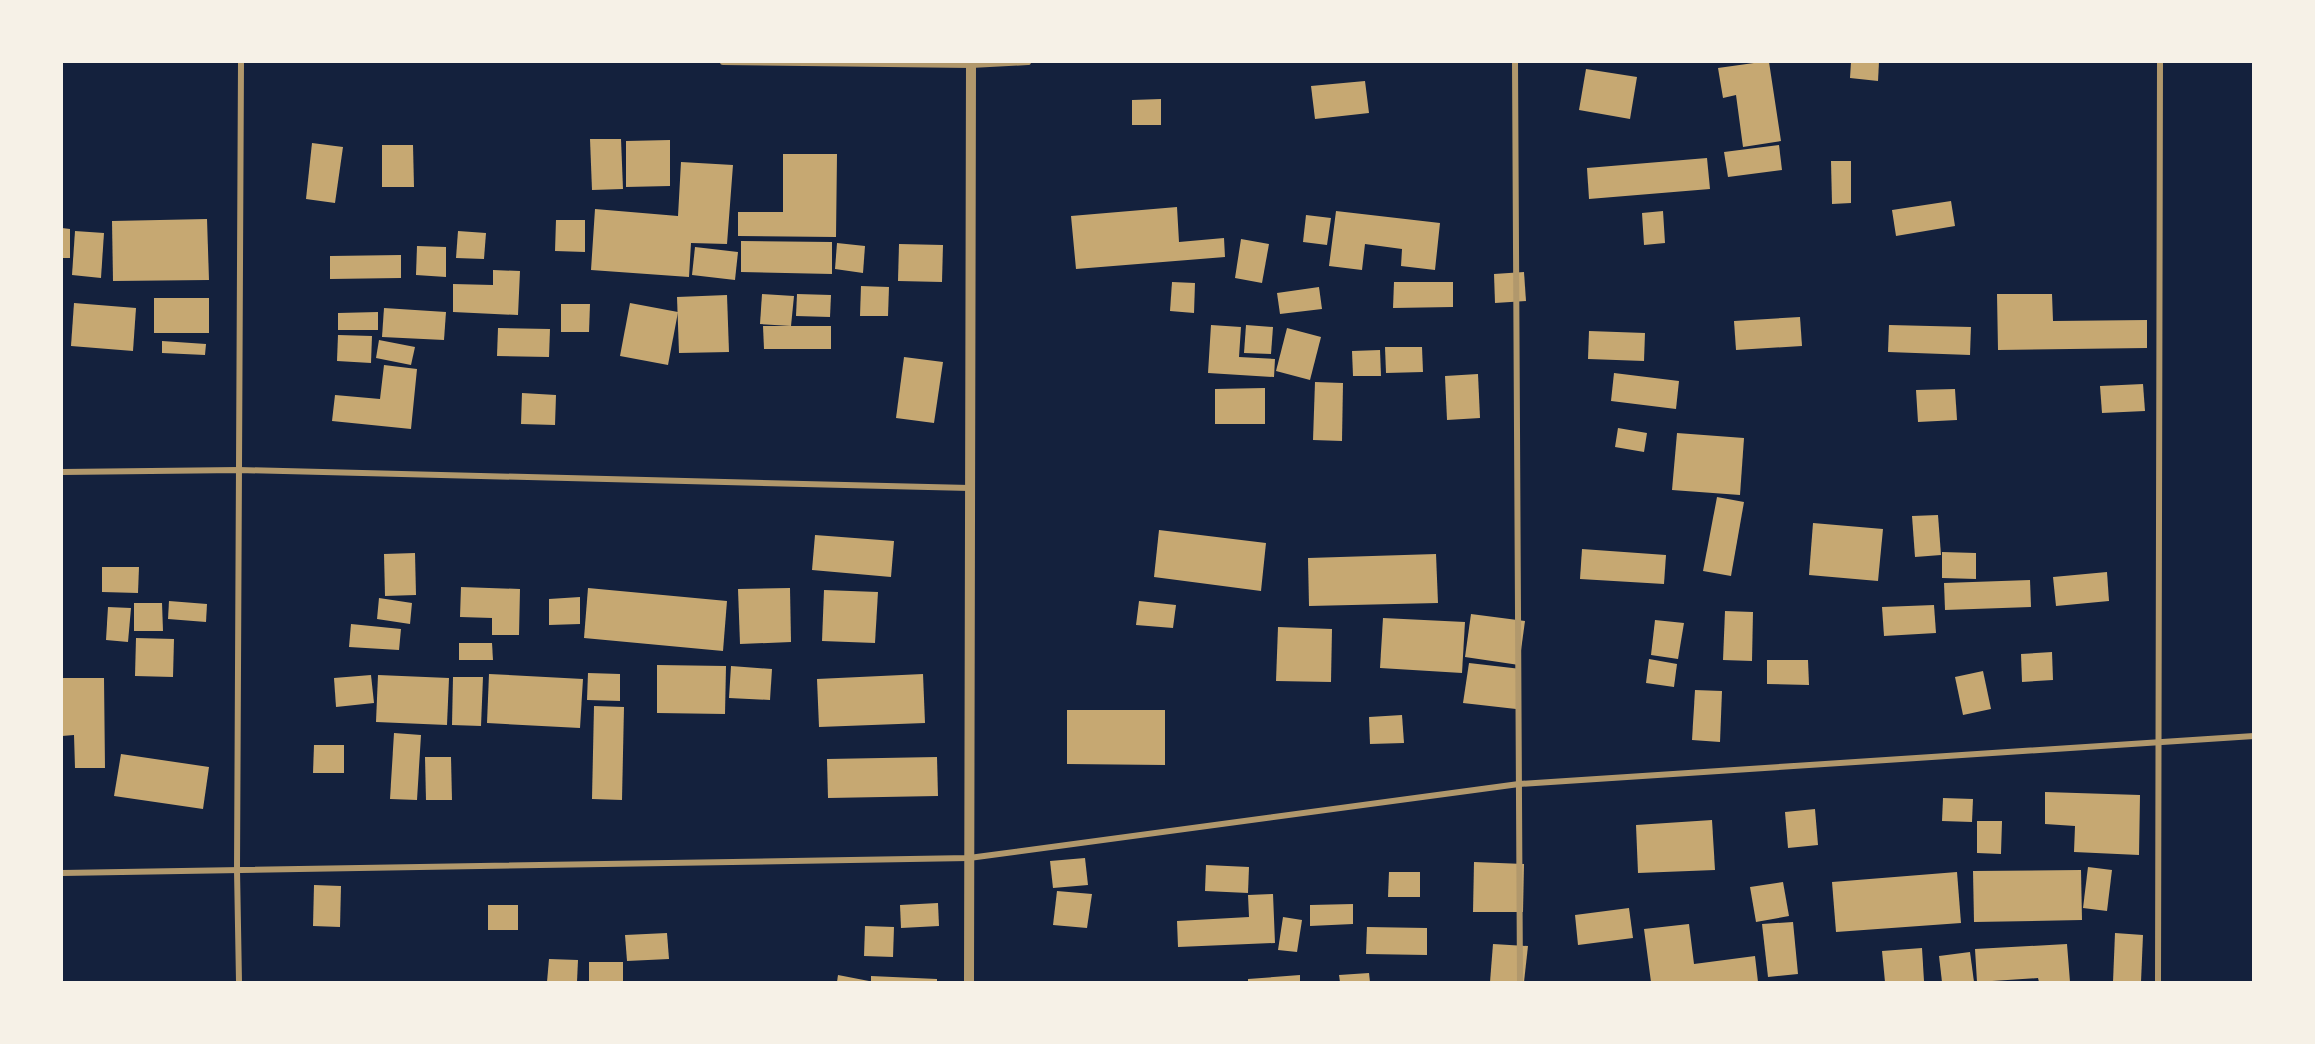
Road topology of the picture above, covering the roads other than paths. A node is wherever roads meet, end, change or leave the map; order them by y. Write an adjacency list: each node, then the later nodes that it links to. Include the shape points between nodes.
1 (241, 62): 7 (street)
2 (723, 62): 6 (street)
3 (1028, 62): 6 (street)
4 (1515, 62): 12 (street)
5 (2160, 62): 11 (street)
6 (971, 63): 9 (street)
7 (239, 470): 8 (street); 9 (street); 14 (street)
8 (62, 472)
9 (970, 488): 13 (street)
10 (2253, 736): 11 (street)
11 (2159, 742): 12 (street); 19 (street)
12 (1519, 784): 13 (street); 18 (street)
13 (969, 858): 14 (street); 17 (street)
14 (237, 870): 15 (street); 16 (street)
15 (62, 873)
16 (239, 982)
17 (969, 982)
18 (1520, 982)
19 (2158, 982)

